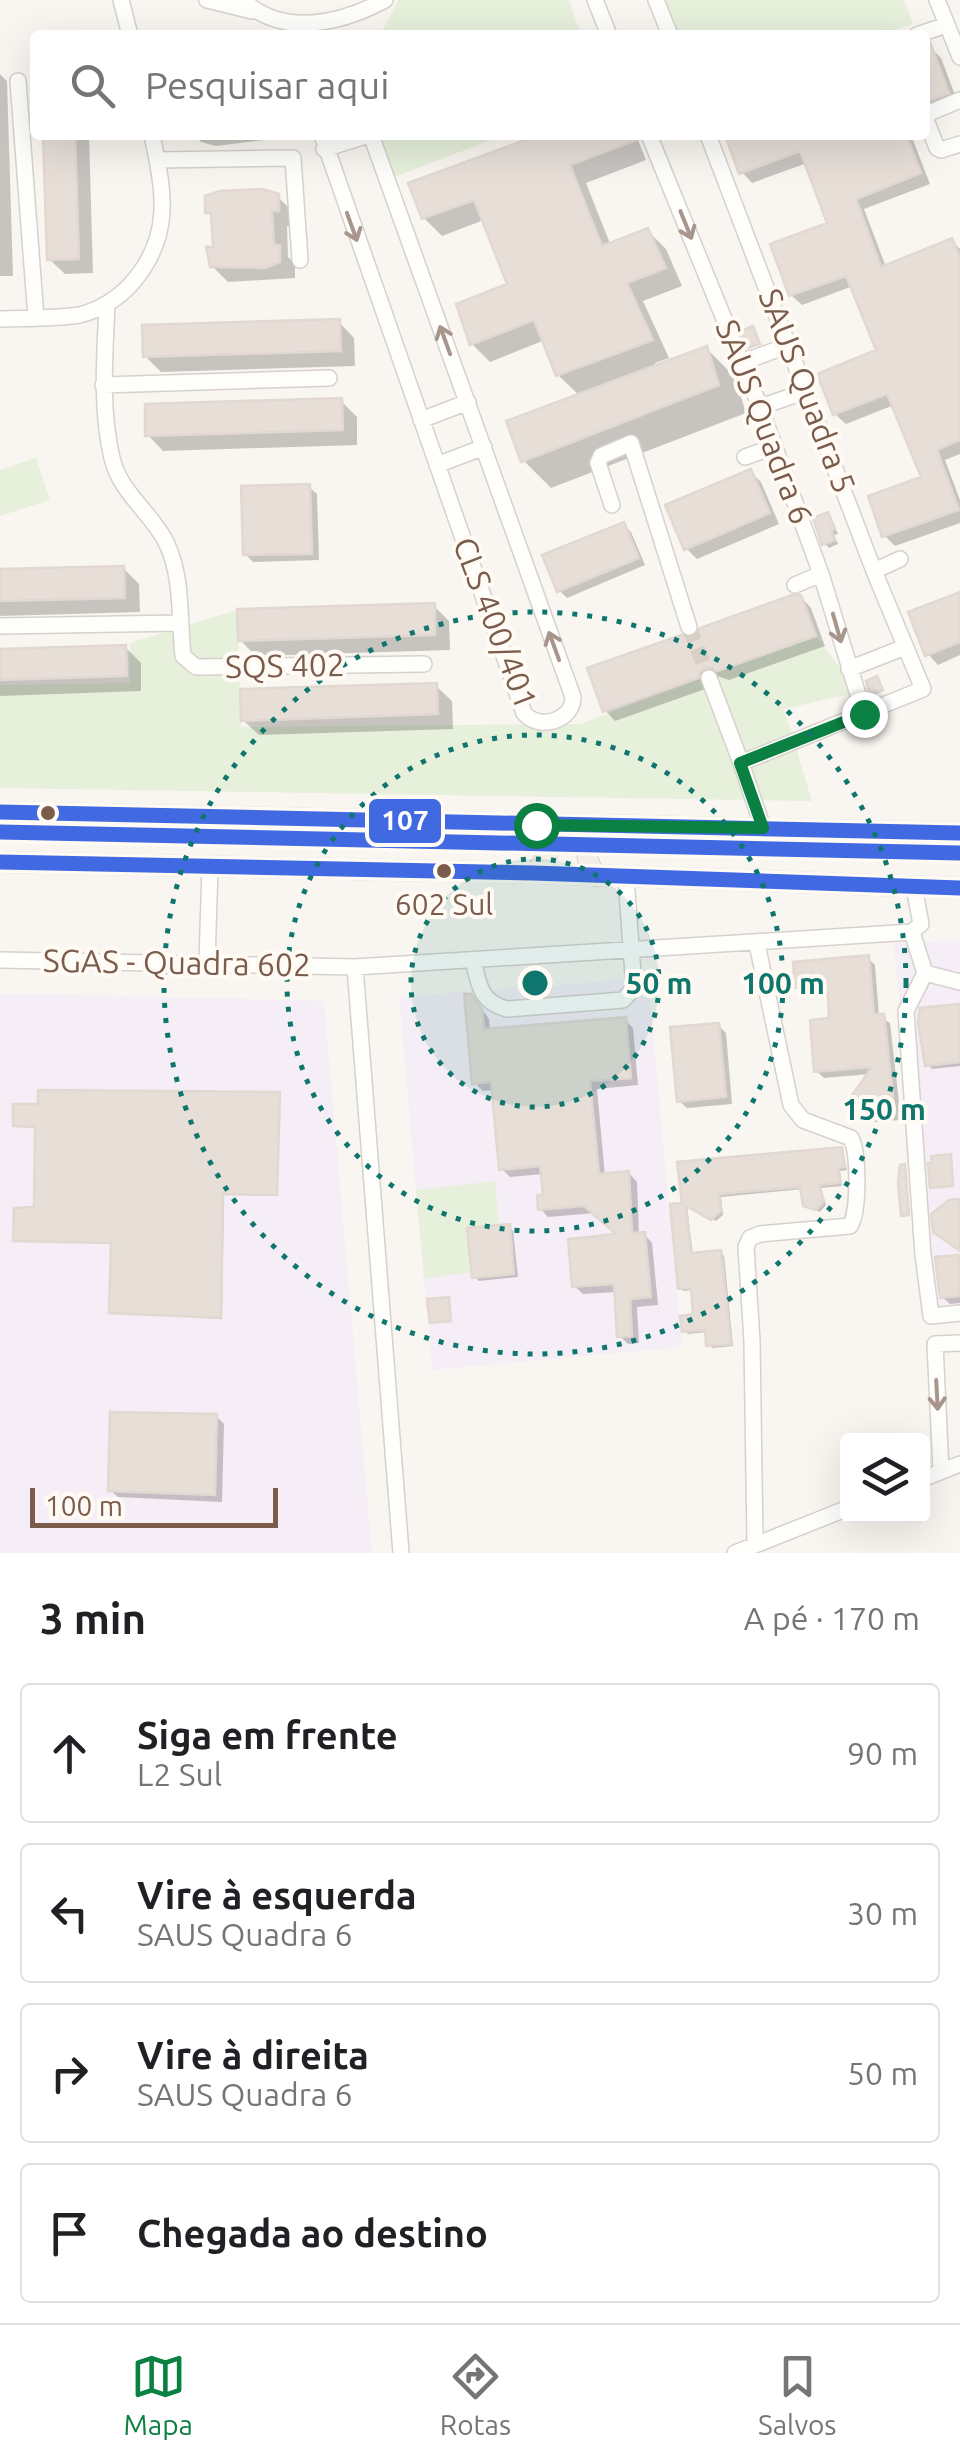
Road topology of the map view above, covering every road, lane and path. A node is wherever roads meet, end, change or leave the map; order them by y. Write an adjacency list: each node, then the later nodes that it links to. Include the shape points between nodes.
1 (120, 0): 11 (street)
2 (207, 0): 7 (street)
3 (384, 0): 8 (street)
4 (594, 0): 13 (street)
5 (656, 0): 14 (street)
6 (937, 0): 9 (street)
7 (249, 6): 10 (street)
8 (358, 14): 10 (street); 12 (street)
9 (946, 24): 15 (street); 16 (street)
10 (299, 29)
11 (129, 30)
12 (356, 30)
13 (607, 30)
14 (668, 30)
15 (930, 30)
16 (960, 57)
17 (18, 81): 30 (street)
18 (960, 100): 19 (street)
19 (930, 113)
20 (930, 130): 26 (street, via 941,150)
21 (153, 140): 27 (street)
22 (372, 140): 37 (street, CLS 400/401, one-way to 22)
23 (651, 140): 33 (street, SAUS Quadra 6, one-way to 33)
24 (710, 140): 32 (street, SAUS Quadra 5)
25 (323, 142): 39 (street, CLS 400/401, one-way to 39)
26 (960, 144)
27 (158, 160): 28 (street, via 293,158); 29 (street, via 164,208 159,240 145,268)
28 (300, 260)
29 (106, 304): 30 (street, via 82,314); 35 (street, SQS 402)
30 (36, 318): 31 (street)
31 (0, 319)
32 (789, 345): 33 (street); 36 (street, SAUS Quadra 5)
33 (743, 362): 38 (street, SAUS Quadra 6)
34 (329, 378): 35 (street)
35 (104, 385): 49 (street, SQS 402, via 112,460 166,543 180,587)
36 (807, 392): 38 (street); 46 (street, SAUS Quadra 5)
37 (468, 402): 39 (street); 40 (street, CLS 400/401)
38 (760, 407): 41 (street, SAUS Quadra 6)
39 (421, 420): 43 (street, CLS 400/401)
40 (484, 447): 43 (street); 43 (street, CLS 400/401, one-way to 40, via 524,713 545,724 566,714 573,697)
41 (774, 447): 42 (street); 47 (street, SAUS Quadra 6)
42 (744, 457)
43 (437, 466)
44 (612, 505): 51 (street, via 598,463 630,443)
45 (900, 559): 46 (street)
46 (874, 571): 52 (street, SAUS Quadra 5)
47 (821, 574): 48 (street); 54 (street, SAUS Quadra 6, one-way to 54)
48 (796, 585)
49 (180, 624): 50 (street); 53 (street, SQS 402, via 183,656 196,667)
50 (0, 626)
51 (689, 627)
52 (906, 646): 54 (street); 56 (street, SAUS Quadra 5, via 923,689)
53 (424, 664)
54 (849, 668): 56 (street, SAUS Quadra 6)
55 (708, 678): 57 (street)
56 (864, 714): 57 (street)
57 (740, 763): 61 (street)
58 (0, 812): 59 (main road)
59 (536, 825): 60 (main road); 65 (main road, via 550,848)
60 (607, 825): 61 (main road); 66 (main road, via 586,851)
61 (763, 828): 62 (main road)
62 (960, 833)
63 (0, 862): 64 (main road)
64 (210, 867): 65 (main road); 75 (street)
65 (533, 873): 66 (main road)
66 (596, 876): 67 (main road)
67 (626, 878): 68 (main road); 72 (street)
68 (914, 887): 69 (main road); 70 (street, via 921,924)
69 (960, 888)
70 (912, 932): 71 (street, SGAS - Quadra 602); 77 (street)
71 (757, 944): 72 (street, SGAS - Quadra 602); 87 (street, via 791,1105 803,1120 851,1138 856,1178 850,1226 760,1234 746,1246)
72 (632, 951): 74 (street, SGAS - Quadra 602); 74 (street, via 634,988 624,1000 507,1009 485,999)
73 (0, 960): 75 (street, SGAS - Quadra 602)
74 (473, 960): 76 (street, SGAS - Quadra 602)
75 (207, 962): 76 (street, SGAS - Quadra 602)
76 (354, 967): 88 (street)
77 (925, 973): 78 (street); 80 (street, via 906,1011)
78 (960, 982)
79 (960, 1313): 80 (street)
80 (931, 1316): 82 (street)
81 (960, 1343): 82 (street)
82 (934, 1344): 84 (street, one-way to 84)
83 (960, 1464): 84 (street)
84 (941, 1472): 85 (street)
85 (930, 1475)
86 (840, 1511): 87 (street)
87 (755, 1543): 89 (street)
88 (400, 1553)
89 (735, 1553)

